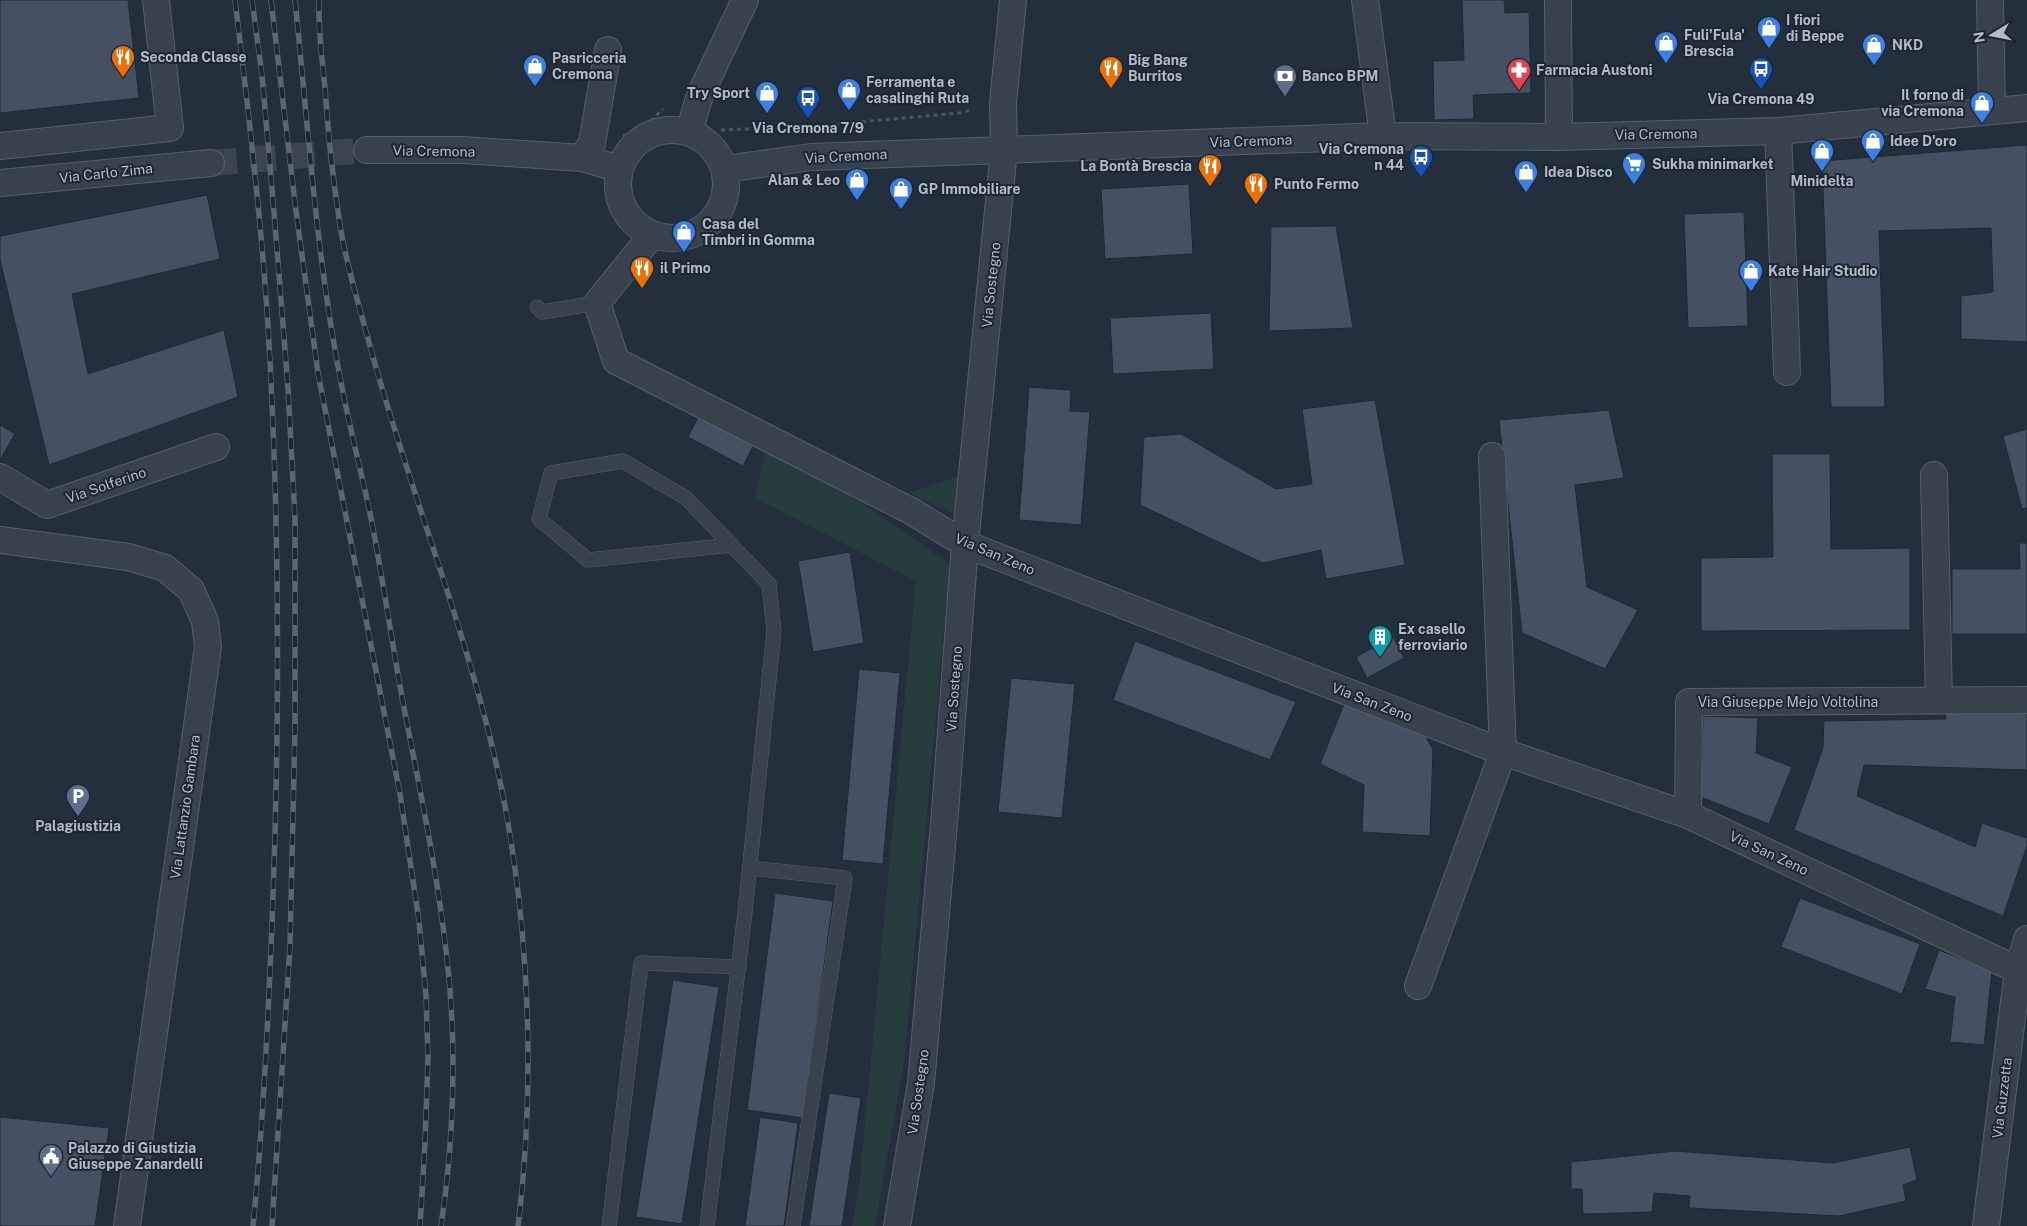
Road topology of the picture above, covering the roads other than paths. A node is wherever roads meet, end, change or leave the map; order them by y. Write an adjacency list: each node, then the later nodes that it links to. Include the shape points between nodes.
1 (156, 0): 14 (street, via 170,128)
2 (745, 0): 11 (street, via 700,95)
3 (1013, 0): 16 (street, Via Sostegno, via 1003,103)
4 (1365, 0): 12 (street)
5 (1558, 0): 13 (street)
6 (1990, 0): 9 (street)
7 (608, 50): 17 (street, via 592,143)
8 (2027, 108): 9 (street, Via Cremona)
9 (1992, 111): 10 (street, Via Cremona)
10 (1778, 131): 13 (street, Via Cremona); 25 (street)
11 (689, 132): 19 (street, via 654,132 627,153); 20 (street, via 711,146)
12 (1383, 136): 13 (street, Via Cremona); 16 (street, Via Cremona)
13 (1559, 137)
14 (0, 146)
15 (367, 150): 17 (street, Via Cremona, via 463,150)
16 (1004, 150): 20 (street, Via Cremona, via 811,157); 31 (street, Via Sostegno)
17 (582, 158): 19 (street, Via Cremona)
18 (211, 163): 21 (street, Via Carlo Zima)
19 (620, 169): 22 (street, via 618,189 624,208 635,224)
20 (725, 169): 22 (street, via 727,186 723,203 715,218 702,230 686,237 669,239)
21 (0, 183)
22 (652, 235): 23 (street)
23 (597, 303): 24 (lane, via 542,312); 31 (street, Via San Zeno, via 616,361 911,511)
24 (537, 308)
25 (1787, 372)
26 (216, 447): 29 (street, Via Solferino, via 47,505)
27 (1492, 456): 35 (street)
28 (1934, 475): 34 (street)
29 (0, 477)
30 (0, 540): 42 (street, Via Lattanzio Gambara, via 128,557 165,568 191,590 205,621 208,647)
31 (965, 544): 35 (street, Via San Zeno); 46 (street, Via Sostegno, via 921,1083)
32 (732, 545): 32 (lane, via 686,498 623,461 551,473 539,519 588,560); 37 (lane, via 769,584 774,631)
33 (2027, 700): 34 (street, Via Giuseppe Mejo Voltolina)
34 (1939, 701): 36 (street, Via Giuseppe Mejo Voltolina, via 1689,702)
35 (1503, 752): 36 (street, Via San Zeno); 41 (street)
36 (1688, 815): 40 (street, Via San Zeno)
37 (750, 868): 39 (lane); 45 (lane, via 845,878)
38 (2027, 940): 40 (street)
39 (739, 967): 43 (lane, via 641,963); 44 (lane)
40 (2022, 970): 47 (street, Via Guzzetta)
41 (1418, 986)
42 (126, 1226)
43 (609, 1226)
44 (707, 1226)
45 (793, 1226)
46 (897, 1226)
47 (1986, 1226)

